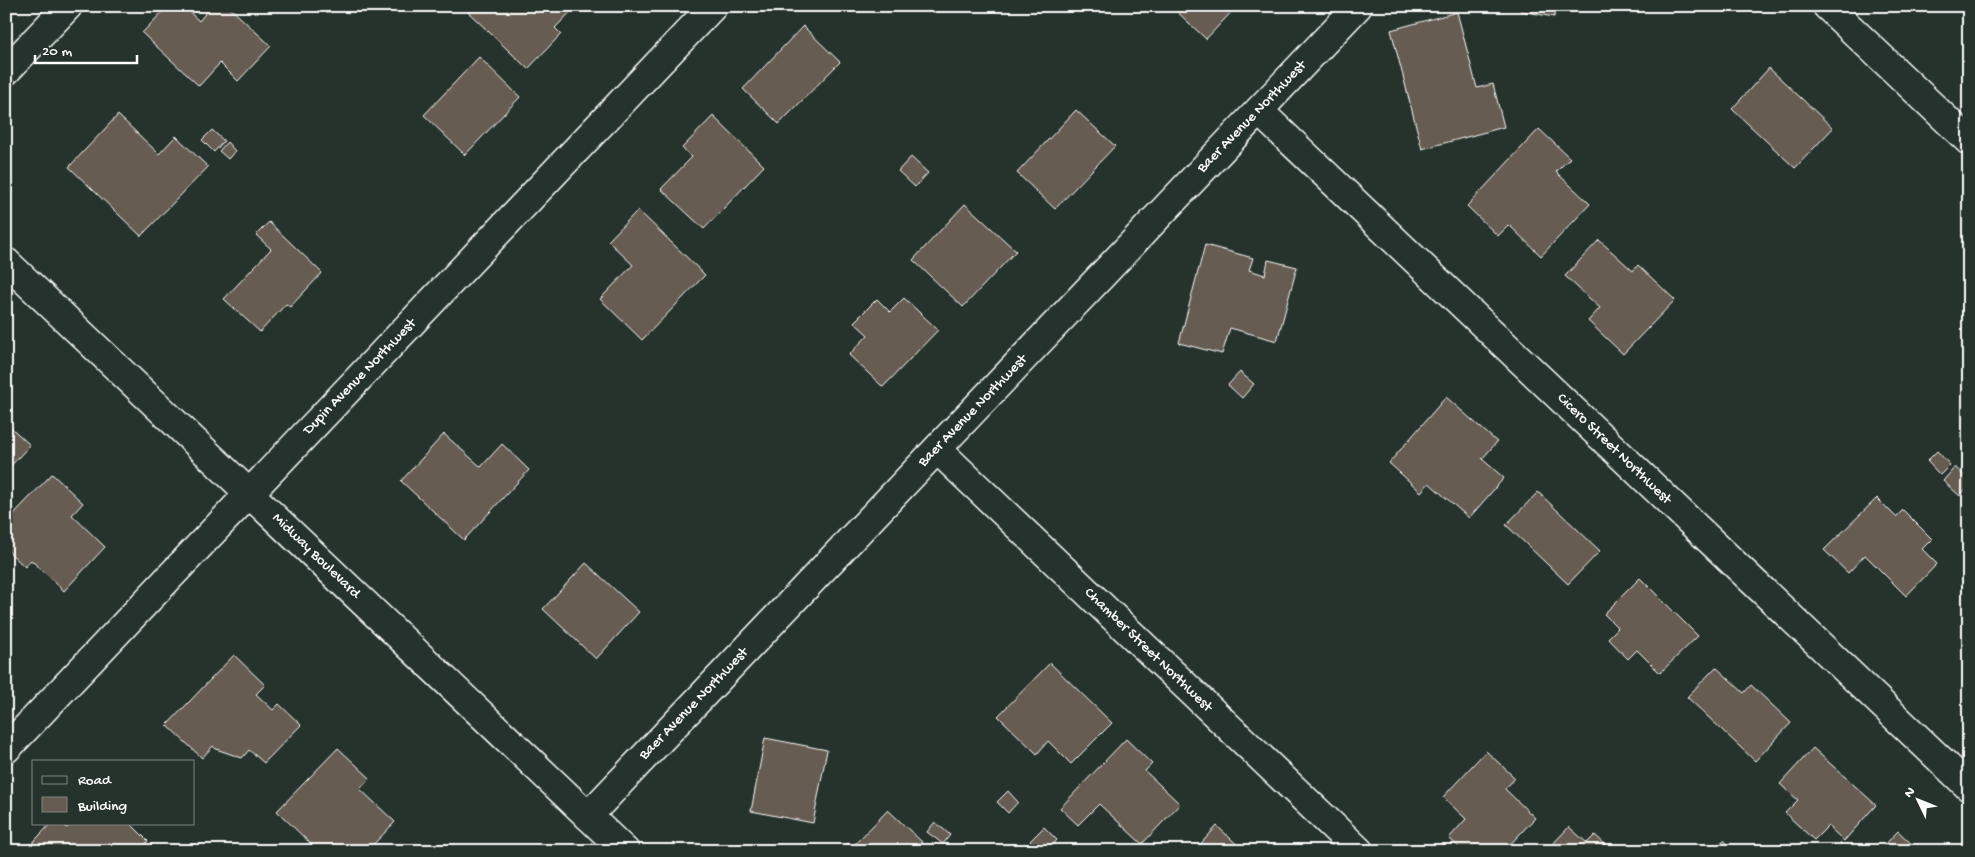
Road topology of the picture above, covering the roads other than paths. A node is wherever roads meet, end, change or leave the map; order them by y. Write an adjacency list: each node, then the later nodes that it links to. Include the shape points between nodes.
1 (68, 6): 5 (street)
2 (713, 6): 10 (street, Dupin Avenue Northwest)
3 (1358, 6): 6 (street, Baer Avenue Northwest)
4 (1827, 6): 7 (street)
5 (6, 71)
6 (1258, 110): 9 (street, Baer Avenue Northwest); 12 (street, Cicero Street Northwest)
7 (1969, 141)
8 (6, 262): 10 (street, Midway Boulevard)
9 (937, 449): 13 (street, Baer Avenue Northwest); 15 (street, Chamber Street Northwest)
10 (249, 493): 11 (street, Dupin Avenue Northwest); 13 (street, Midway Boulevard)
11 (6, 749)
12 (1969, 787)
13 (588, 816): 14 (street, Midway Boulevard)
14 (625, 851)
15 (1359, 851)

